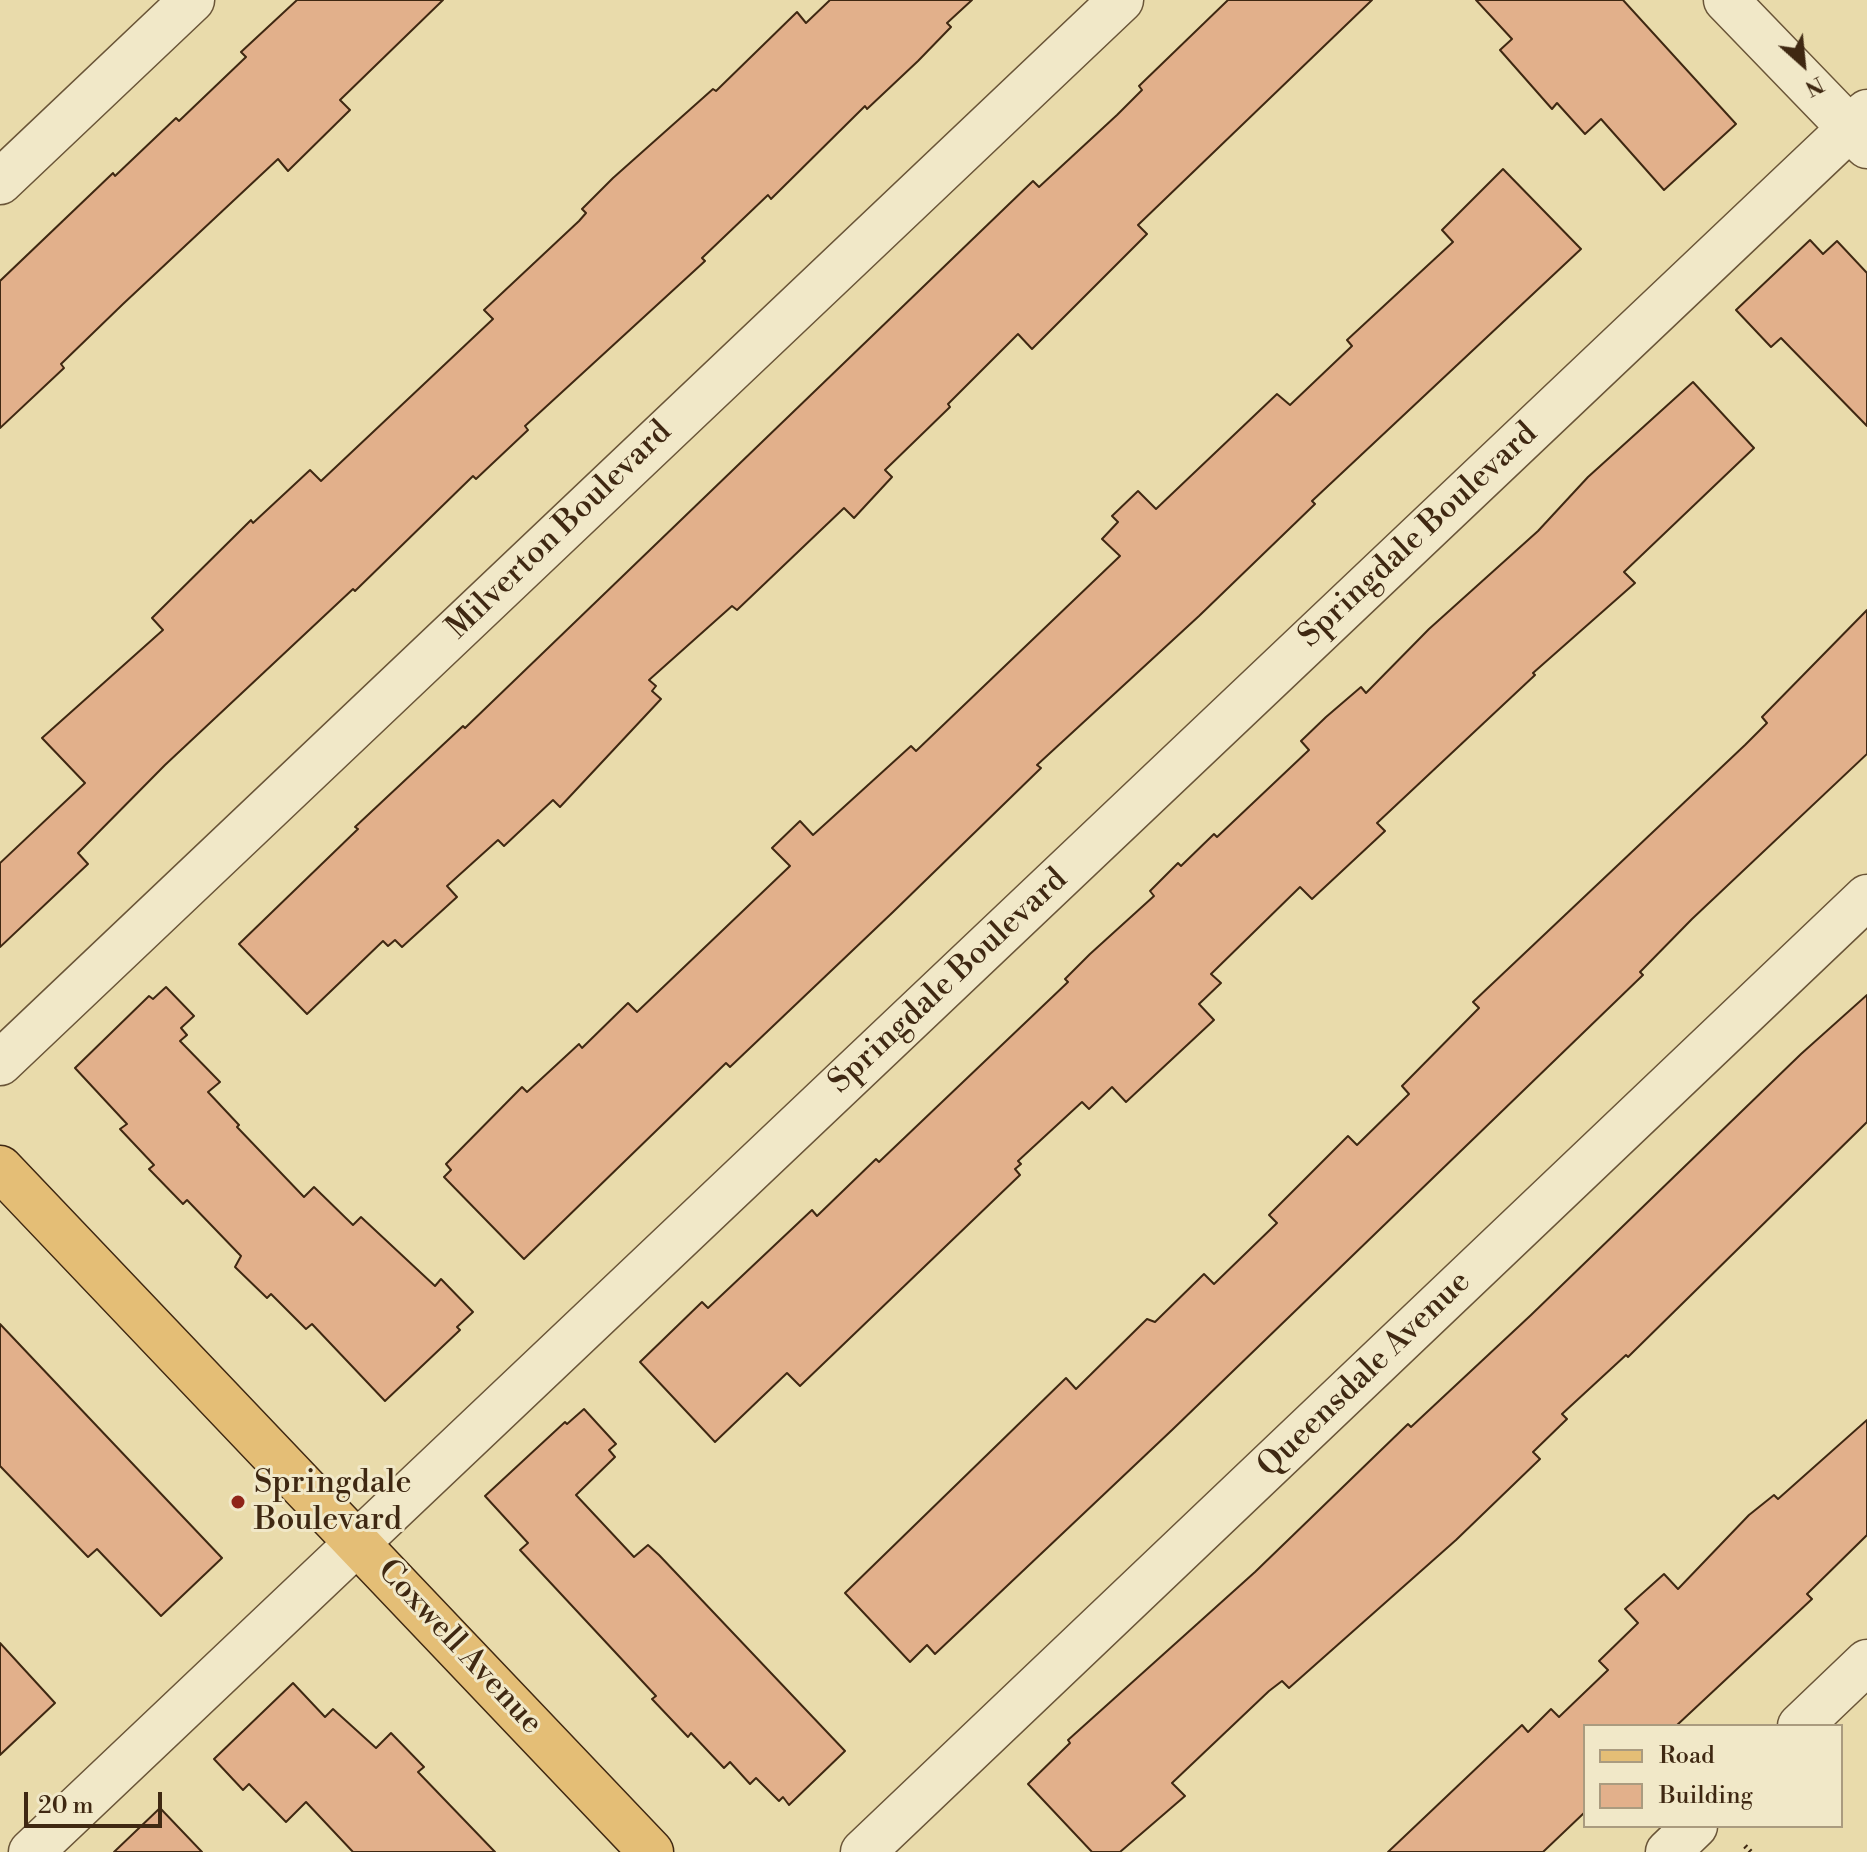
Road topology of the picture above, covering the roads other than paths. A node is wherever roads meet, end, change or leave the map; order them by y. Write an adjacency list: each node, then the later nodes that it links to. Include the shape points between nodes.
1 (192, 0): 5 (street)
2 (1121, 0): 7 (street, Milverton Boulevard)
3 (1726, 0): 4 (street)
4 (1861, 129): 9 (street, Springdale Boulevard)
5 (0, 182)
6 (1867, 897): 15 (street, Queensdale Avenue)
7 (0, 1063)
8 (0, 1168): 9 (main road, Coxwell Avenue)
9 (359, 1542): 13 (street, Springdale Boulevard); 14 (main road, Coxwell Avenue)
10 (1867, 1662): 11 (street)
11 (1802, 1724)
12 (1693, 1828): 16 (street)
13 (31, 1852)
14 (651, 1852)
15 (863, 1852)
16 (1668, 1852)

